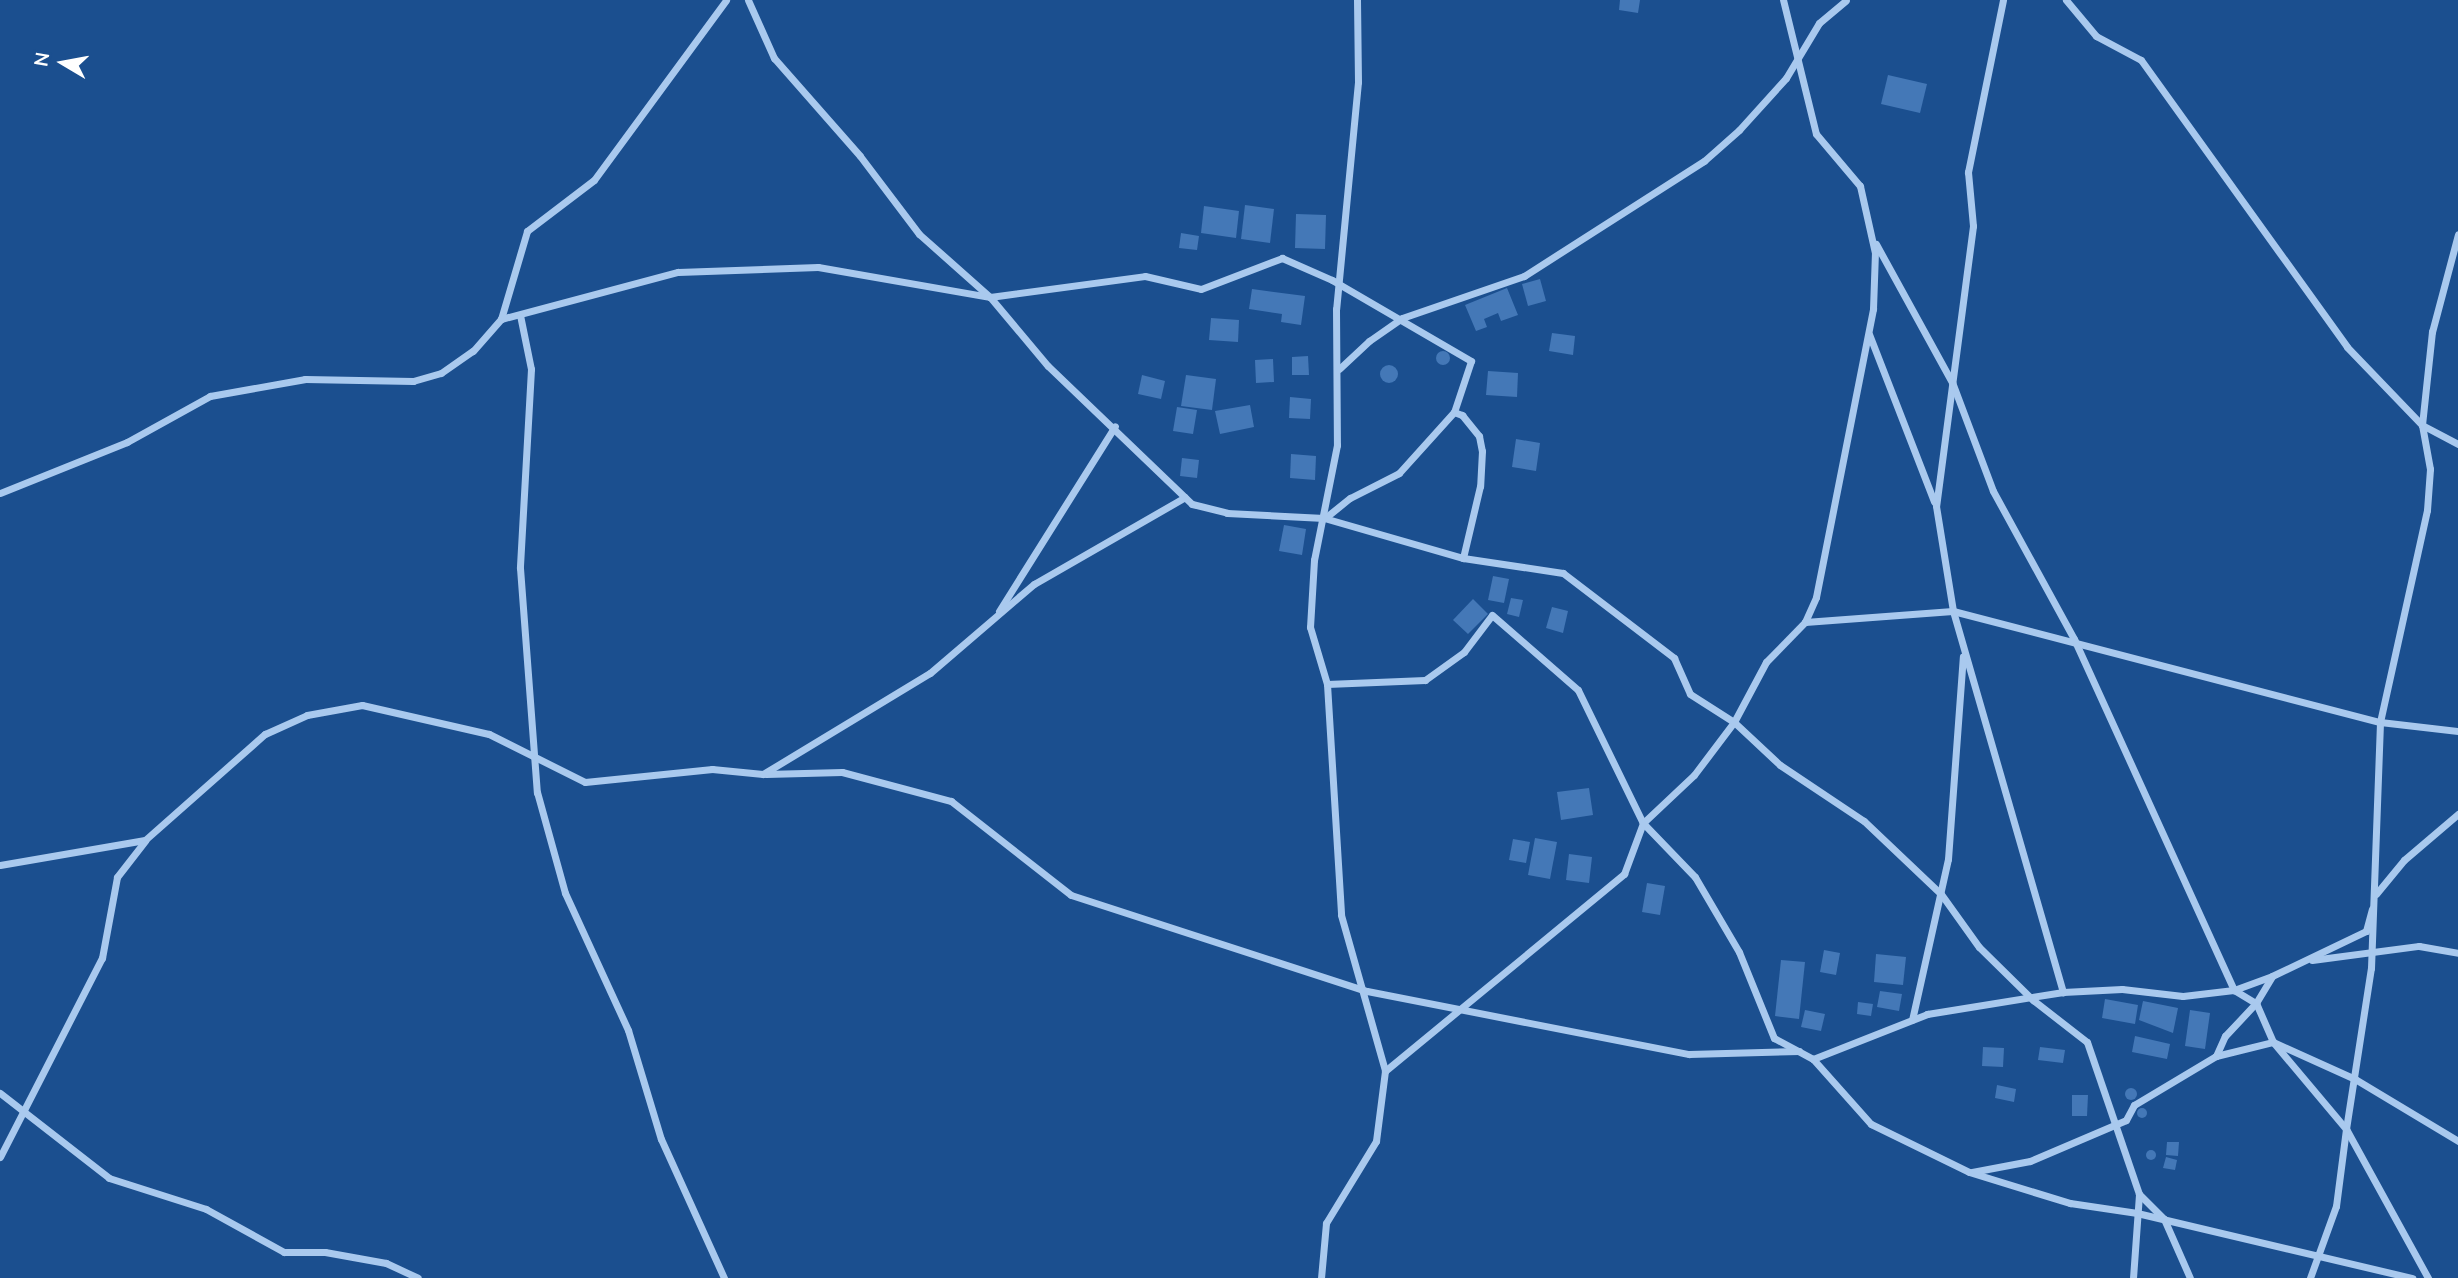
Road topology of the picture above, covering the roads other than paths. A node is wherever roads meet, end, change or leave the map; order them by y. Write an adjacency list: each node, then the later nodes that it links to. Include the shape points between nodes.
1 (726, 0): 14 (street, via 594,180 527,231)
2 (748, 0): 12 (street, via 774,58 860,156 919,234)
3 (1357, 0): 11 (street, via 1358,82)
4 (1783, 0): 8 (street)
5 (1846, 0): 8 (street, via 1819,23)
6 (2003, 0): 18 (street, via 1968,172 1973,226)
7 (2066, 0): 20 (street, via 2096,36 2141,60 2347,347)
8 (1798, 59): 10 (street, via 1816,134 1860,186); 15 (street, via 1739,130 1700,163 1524,276)
9 (2458, 234): 20 (street, via 2432,332)
10 (1874, 240): 16 (street); 18 (street)
11 (1338, 284): 12 (street, via 1282,258 1201,289 1145,276); 15 (street); 17 (street)
12 (990, 297): 13 (street, via 818,267 678,272); 21 (street, via 1048,366)
13 (520, 315): 14 (street); 37 (street, via 531,369 520,568)
14 (501, 319): 23 (street, via 473,351 441,373 413,381 305,379 210,396 127,442)
15 (1399, 320): 17 (street); 19 (street, via 1471,361)
16 (1868, 334): 25 (street); 30 (street, via 1819,587)
17 (1339, 369): 26 (street, via 1336,444)
18 (1952, 382): 25 (street); 31 (street, via 1993,491)
19 (1454, 412): 26 (street, via 1399,473 1350,498); 27 (street, via 1479,436 1482,451 1480,486)
20 (2422, 425): 22 (street); 35 (street, via 2430,469 2427,510)
21 (1115, 426): 24 (street); 29 (street)
22 (2458, 444)
23 (0, 493)
24 (1185, 496): 26 (street, via 1198,507 1227,513); 29 (street, via 1034,584)
25 (1936, 506): 28 (street)
26 (1324, 518): 27 (street); 33 (street, via 1313,571 1310,626)
27 (1463, 558): 34 (street, via 1563,573 1674,658 1690,694)
28 (1953, 611): 30 (street); 31 (street); 32 (street)
29 (995, 618): 38 (street, via 930,673)
30 (1805, 622): 34 (street, via 1766,662)
31 (2074, 639): 35 (street, via 2152,665); 50 (street)
32 (1964, 649): 44 (street, via 1948,859); 51 (street)
33 (1327, 684): 40 (street, via 1425,680 1464,652 1492,615 1578,690); 49 (street, via 1341,915)
34 (1734, 722): 40 (street, via 1694,775); 44 (street, via 1780,765 1864,821)
35 (2380, 722): 36 (street); 43 (street)
36 (2458, 731)
37 (534, 757): 38 (street, via 585,782 712,769); 41 (street, via 489,734 362,705 307,715 265,734); 74 (street, via 537,792 565,893 628,1030 661,1139)
38 (763, 774): 49 (street, via 842,772 951,801 1071,895)
39 (2458, 814): 43 (street, via 2404,860)
40 (1643, 822): 54 (street, via 1624,874); 57 (street, via 1695,877 1739,952 1774,1038)
41 (145, 840): 42 (street); 63 (street, via 117,877 102,958)
42 (0, 865)
43 (2377, 893): 45 (street); 47 (street, via 2366,930)
44 (1941, 894): 52 (street, via 1979,947); 55 (street)
45 (2372, 952): 46 (street, via 2419,946); 47 (street); 61 (street)
46 (2458, 953)
47 (2304, 961): 48 (street)
48 (2272, 976): 50 (street); 53 (street)
49 (1362, 989): 54 (street); 60 (street)
50 (2234, 990): 51 (street, via 2183,996 2122,989); 53 (street)
51 (2063, 992): 52 (street)
52 (2033, 1000): 55 (street); 64 (street, via 2087,1042)
53 (2256, 1003): 56 (street); 58 (street, via 2225,1036)
54 (1458, 1009): 57 (street, via 1689,1054); 60 (street)
55 (1912, 1020): 59 (street)
56 (2273, 1042): 58 (street); 61 (street); 65 (street)
57 (1799, 1051): 59 (street)
58 (2216, 1056): 64 (street, via 2133,1105 2126,1120)
59 (1813, 1059): 68 (street, via 1871,1124)
60 (1385, 1071): 75 (street, via 1376,1141 1326,1223)
61 (2355, 1079): 65 (street); 66 (street)
62 (0, 1093): 63 (street)
63 (22, 1111): 67 (street); 73 (street, via 109,1178 206,1209 284,1252 325,1252 386,1263)
64 (2113, 1124): 68 (street, via 2029,1161); 69 (street)
65 (2346, 1129): 72 (street, via 2336,1206); 80 (street)
66 (2458, 1140)
67 (0, 1157)
68 (1969, 1172): 70 (street, via 2070,1203)
69 (2139, 1194): 70 (street); 71 (street)
70 (2137, 1213): 71 (street); 76 (street)
71 (2166, 1223): 72 (street); 77 (street)
72 (2318, 1257): 78 (street); 79 (street)
73 (418, 1278)
74 (724, 1278)
75 (1321, 1278)
76 (2133, 1278)
77 (2190, 1278)
78 (2310, 1278)
79 (2412, 1278)
80 (2428, 1278)

